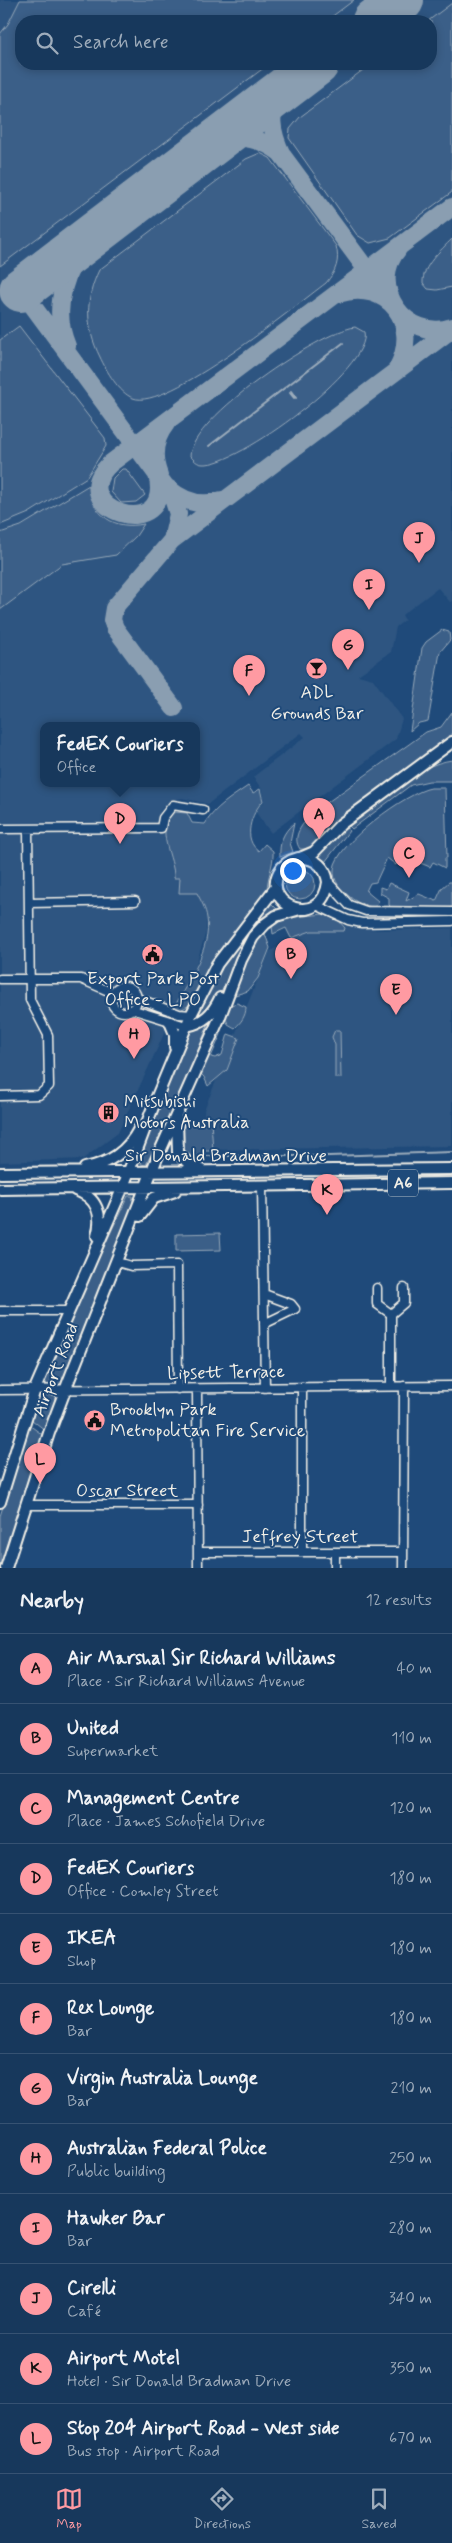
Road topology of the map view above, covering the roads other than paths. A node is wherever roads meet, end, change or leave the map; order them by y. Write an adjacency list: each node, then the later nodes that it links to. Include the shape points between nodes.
1 (452, 742): 5 (main road, via 341,824 314,852)
2 (203, 810): 4 (street, via 173,806 163,818 161,828)
3 (0, 830): 4 (street)
4 (28, 830): 9 (street)
5 (299, 858): 6 (main road, via 311,859 321,866); 7 (main road, via 280,870)
6 (328, 882): 10 (main road, via 327,891); 12 (street, via 349,905 366,911)
7 (276, 887): 11 (main road, via 287,905); 20 (main road, via 217,964)
8 (135, 901): 9 (street)
9 (29, 903): 16 (street)
10 (316, 905): 11 (main road); 13 (street, via 362,923)
11 (300, 910): 14 (main road, via 276,916 265,924 253,937)
12 (452, 912)
13 (452, 921)
14 (241, 960): 22 (main road, via 216,1008 202,1021); 26 (main road, Airport Road)
15 (0, 979): 16 (street)
16 (30, 979): 17 (street, via 81,979); 24 (street, via 30,1000 48,1035 49,1086 39,1096)
17 (112, 993): 18 (street, via 118,987 126,986 133,989); 19 (street, via 116,1008 124,1012)
18 (137, 998): 19 (street); 20 (street, via 179,1014)
19 (132, 1009): 21 (street)
20 (191, 1015): 22 (main road)
21 (170, 1022): 22 (street); 23 (main road, via 176,1034)
22 (186, 1026): 23 (main road)
23 (172, 1060): 25 (main road)
24 (0, 1096)
25 (156, 1099): 29 (main road, Airport Road); 33 (main road, via 133,1141 118,1157)
26 (177, 1116): 30 (main road, Airport Road); 31 (main road, via 178,1153 188,1164)
27 (452, 1169): 28 (main road, Sir Donald Bradman Drive / A6)
28 (382, 1171): 31 (main road, Sir Donald Bradman Drive / A6); 34 (main road, via 445,1176)
29 (130, 1172): 30 (main road, Sir Donald Bradman Drive / A6); 33 (main road, Sir Donald Bradman Drive / A6); 37 (main road, Airport Road)
30 (152, 1172): 31 (main road, Sir Donald Bradman Drive / A6); 38 (main road, Airport Road)
31 (205, 1172)
32 (0, 1173): 33 (main road, Sir Donald Bradman Drive / A6)
33 (56, 1173)
34 (452, 1182): 35 (main road, Sir Donald Bradman Drive / A6)
35 (262, 1185): 36 (main road, Sir Donald Bradman Drive / A6); 46 (street)
36 (216, 1186): 38 (main road, Sir Donald Bradman Drive / A6); 41 (main road, via 165,1192 154,1198)
37 (123, 1187): 38 (main road, Sir Donald Bradman Drive / A6); 39 (main road, Sir Donald Bradman Drive / A6); 42 (main road, Airport Road)
38 (146, 1187): 41 (main road, Airport Road)
39 (68, 1188): 40 (main road, Sir Donald Bradman Drive / A6); 42 (main road, via 89,1196 98,1212 99,1229)
40 (0, 1189)
41 (128, 1236): 43 (main road, Airport Road)
42 (92, 1256): 48 (main road, Airport Road)
43 (117, 1262): 57 (street, via 131,1266 176,1265); 60 (main road, Airport Road)
44 (377, 1288): 49 (street, via 377,1304)
45 (404, 1288): 49 (street, via 404,1303)
46 (264, 1294): 50 (street); 50 (street, via 291,1304 295,1309)
47 (0, 1311): 48 (street)
48 (68, 1311): 56 (main road, Airport Road)
49 (391, 1314): 51 (street)
50 (264, 1324): 54 (street)
51 (391, 1386): 52 (street, Lipsett Terrace); 55 (street, Lipsett Terrace)
52 (404, 1386): 53 (street, Lipsett Terrace); 67 (street)
53 (452, 1386)
54 (265, 1388): 55 (street, Lipsett Terrace); 58 (street, Lipsett Terrace)
55 (302, 1388): 65 (street)
56 (36, 1389): 59 (street, Lipsett Terrace); 60 (street, Lipsett Terrace); 61 (main road, Airport Road)
57 (178, 1389): 58 (street, Lipsett Terrace); 60 (street, Lipsett Terrace)
58 (197, 1389): 63 (street)
59 (0, 1390)
60 (66, 1390): 62 (main road, Airport Road)
61 (0, 1502)
62 (27, 1505): 63 (street, Oscar Street); 68 (main road, Airport Road)
63 (198, 1506): 64 (street)
64 (198, 1552): 65 (street, Jeffrey Street); 69 (street)
65 (302, 1552): 66 (street, Jeffrey Street)
66 (335, 1552): 67 (street, Jeffrey Street); 70 (street)
67 (403, 1552): 71 (street)
68 (6, 1568)
69 (198, 1568)
70 (335, 1568)
71 (403, 1568)

